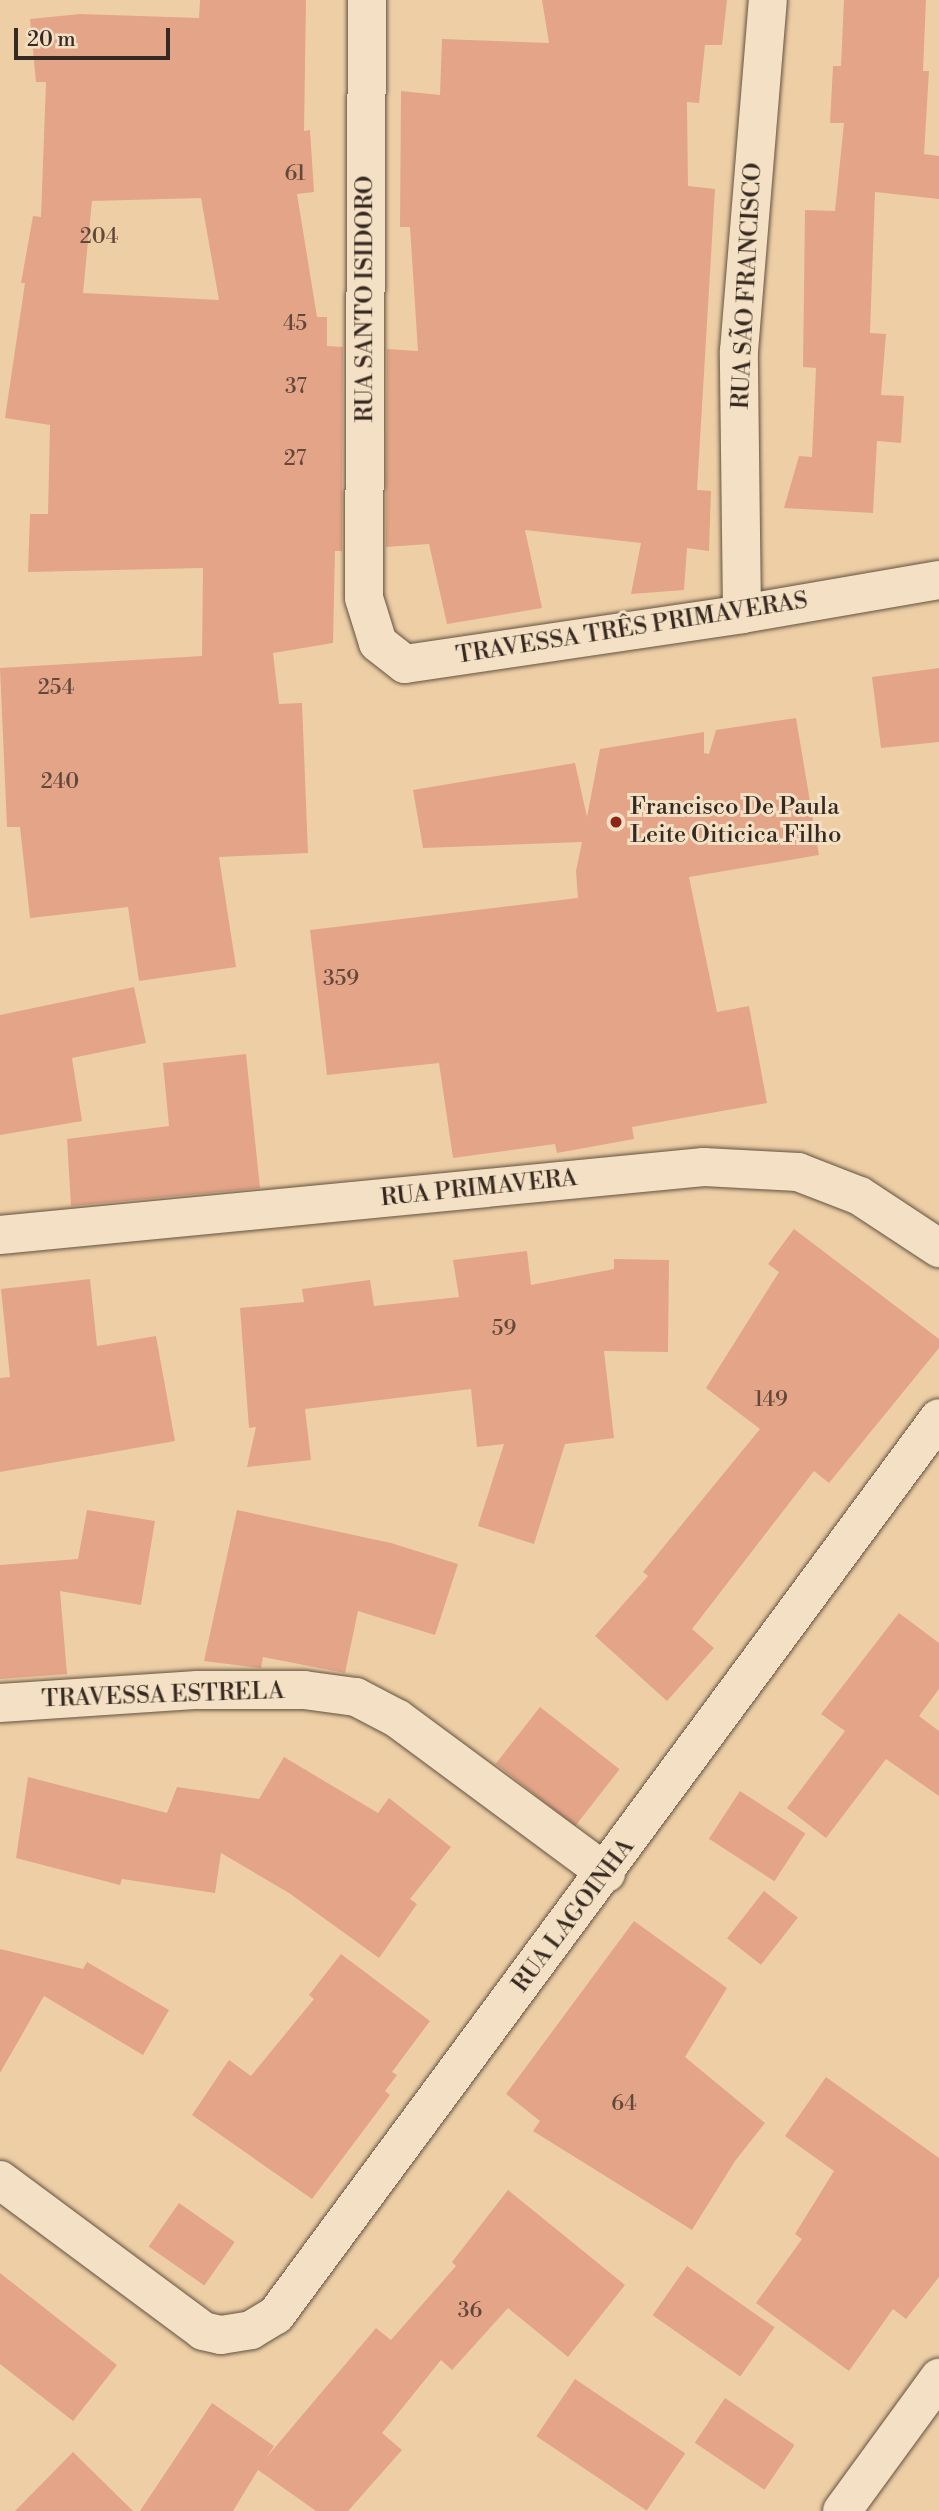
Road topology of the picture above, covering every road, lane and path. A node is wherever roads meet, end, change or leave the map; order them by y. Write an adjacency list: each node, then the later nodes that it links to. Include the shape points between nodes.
1 (367, 0): 4 (street, RUA SANTO ISIDORO)
2 (768, 0): 5 (street, RUA SÃO FRANCISCO, via 739,351)
3 (939, 580): 5 (street, TRAVESSA TRÊS PRIMAVERAS)
4 (365, 598): 5 (street, TRAVESSA TRÊS PRIMAVERAS, via 378,643 405,664)
5 (742, 614)
6 (0, 1235): 7 (street, RUA PRIMAVERA, via 704,1167 798,1172 860,1196)
7 (939, 1248)
8 (939, 1418): 10 (street, RUA LAGOINHA)
9 (0, 1703): 10 (street, TRAVESSA ESTRELA, via 198,1690 304,1690 355,1697 398,1719)
10 (606, 1874): 11 (street, RUA LAGOINHA, via 276,2315 251,2330 221,2335 203,2331)
11 (0, 2180)
12 (939, 2378): 13 (street)
13 (842, 2511)

